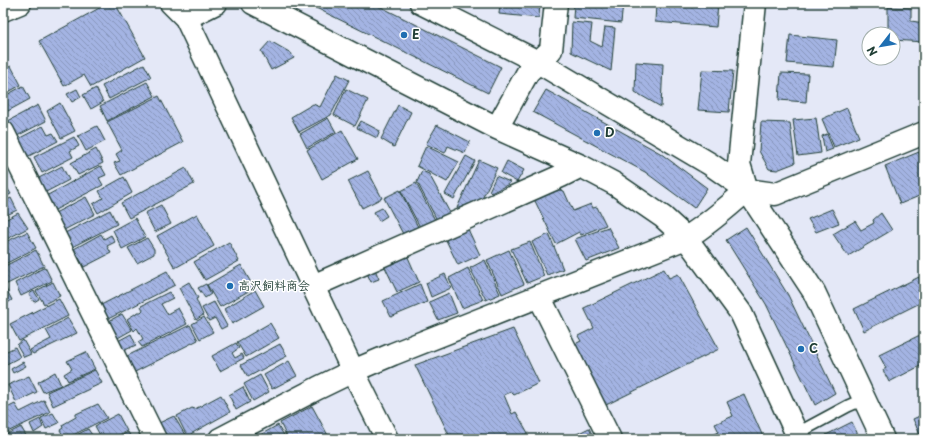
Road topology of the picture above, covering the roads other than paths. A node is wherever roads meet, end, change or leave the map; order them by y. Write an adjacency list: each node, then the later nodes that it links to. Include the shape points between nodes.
1 (20, 3): 8 (street)
2 (216, 3): 7 (street)
3 (254, 3): 10 (street)
4 (421, 3): 9 (street)
5 (556, 3): 9 (street, via 552,50)
6 (755, 3): 14 (street, via 739,164)
7 (180, 8): 16 (street)
8 (3, 10)
9 (538, 62): 10 (street, via 528,72); 14 (street, via 710,164)
10 (497, 128): 13 (street)
11 (3, 132): 21 (street)
12 (924, 133): 14 (street, via 775,194)
13 (581, 166): 15 (street, via 615,184 663,217); 16 (street)
14 (747, 190): 15 (street, via 703,228); 19 (street, via 814,292)
15 (686, 238): 17 (street); 20 (street, via 740,313)
16 (313, 286): 18 (street)
17 (540, 296): 18 (street); 24 (street)
18 (353, 371): 22 (street); 23 (street)
19 (864, 399): 20 (lane); 25 (street)
20 (798, 437)
21 (155, 439)
22 (220, 439)
23 (387, 439)
24 (610, 439)
25 (883, 439)

